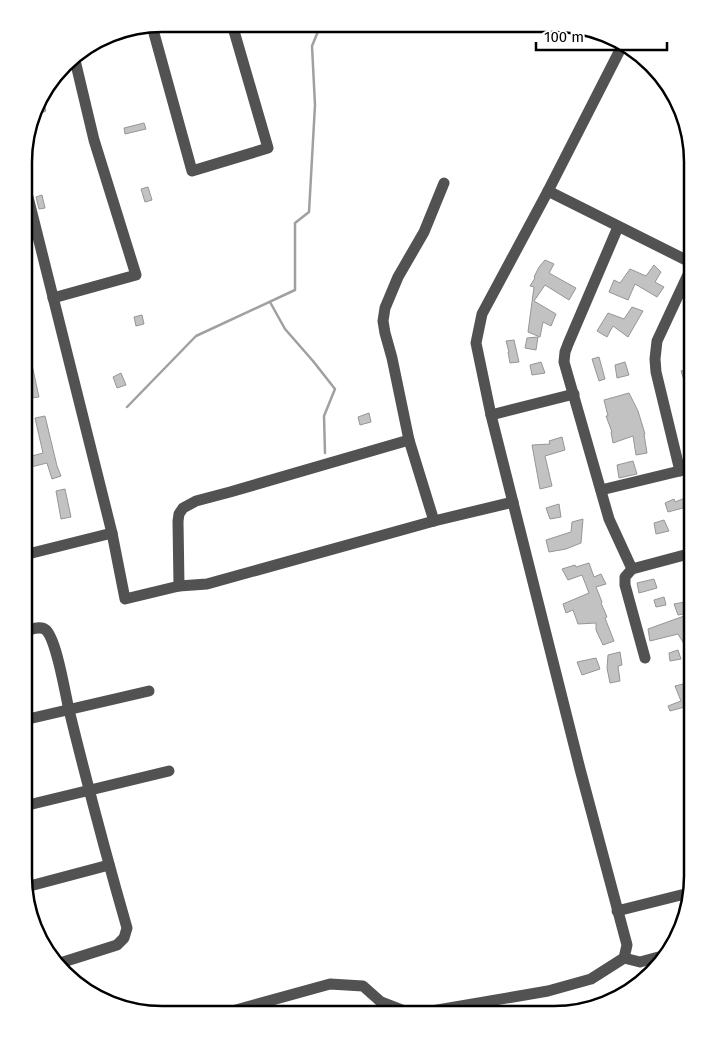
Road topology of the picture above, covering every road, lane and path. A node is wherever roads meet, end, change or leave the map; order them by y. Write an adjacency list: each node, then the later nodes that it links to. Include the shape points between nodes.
1 (154, 33): 2 (street, via 192,171 268,148)
2 (235, 33)
3 (620, 51): 6 (street)
4 (76, 66): 11 (street, via 94,140 136,275)
5 (444, 183): 14 (street, via 424,232 398,277 383,321)
6 (548, 191): 8 (street); 13 (street, via 482,314 476,343)
7 (32, 213): 11 (street)
8 (618, 227): 9 (street); 12 (street, via 565,352 564,362)
9 (684, 261)
10 (684, 283): 16 (street, via 657,341 655,359)
11 (53, 298): 20 (street)
12 (574, 394): 13 (street); 17 (street)
13 (491, 415): 18 (street)
14 (409, 440): 19 (street); 24 (street, via 196,501 183,508 178,521)
15 (684, 470): 16 (street)
16 (680, 471): 17 (street)
17 (601, 490): 23 (street, via 609,519)
18 (513, 502): 19 (street); 36 (street)
19 (434, 521): 24 (street, via 207,584)
20 (112, 533): 21 (street); 24 (street, via 125,599)
21 (32, 553)
22 (683, 555): 23 (street)
23 (632, 570): 26 (street, via 625,577 625,586)
24 (179, 586)
25 (32, 629): 28 (street, via 43,628 54,643)
26 (645, 658)
27 (149, 690): 28 (street)
28 (69, 709): 29 (street); 31 (street)
29 (32, 718)
30 (168, 771): 31 (street)
31 (90, 790): 32 (street); 33 (street)
32 (32, 804)
33 (109, 865): 34 (street); 39 (street, via 127,928 124,938 117,945)
34 (33, 885)
35 (682, 895): 36 (street)
36 (617, 911): 37 (street, via 627,945)
37 (624, 958): 38 (street, via 640,962); 42 (street, via 591,979 548,991)
38 (653, 958)
39 (65, 961)
40 (250, 1006): 41 (street, via 330,984 364,986 381,1002)
41 (392, 1006)
42 (460, 1006)

